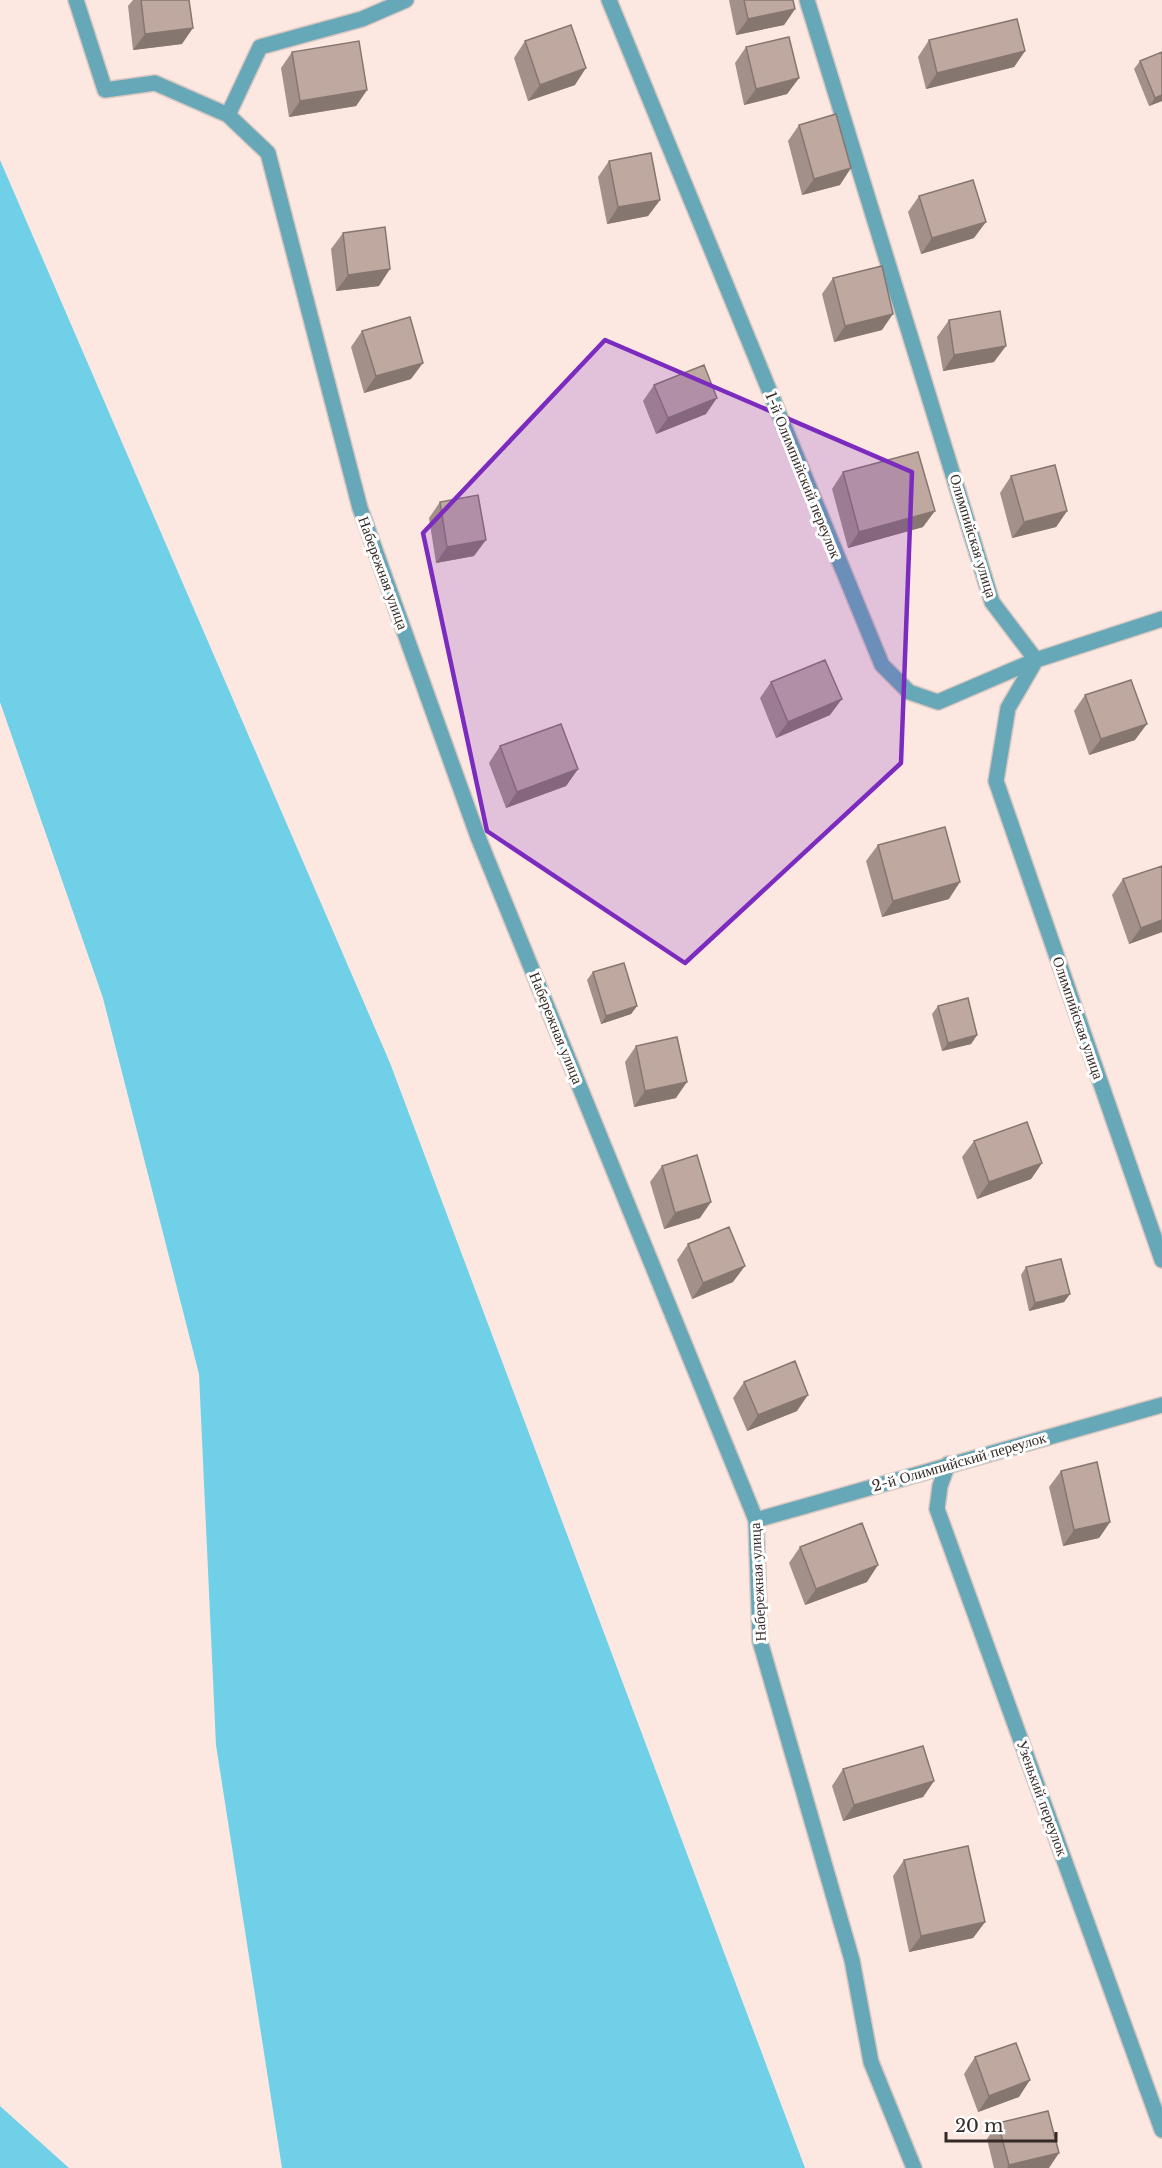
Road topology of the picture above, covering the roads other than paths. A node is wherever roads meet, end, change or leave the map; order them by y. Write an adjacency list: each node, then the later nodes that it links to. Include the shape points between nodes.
1 (76, 0): 5 (street, Набережная улица, via 105,90 155,83)
2 (406, 0): 5 (street, via 362,19 260,47)
3 (609, 0): 7 (street, 1-й Олимпийский переулок, via 882,665 909,692 938,702)
4 (807, 0): 7 (street, Олимпийская улица, via 992,602)
5 (228, 116): 11 (street, Набережная улица, via 268,153 364,519 478,837)
6 (1162, 619): 7 (street, 1-й Олимпийский переулок)
7 (1036, 660): 8 (street, Олимпийская улица, via 1008,708 996,781)
8 (1162, 1260)
9 (1162, 1405): 10 (street, 2-й Олимпийский переулок)
10 (948, 1464): 11 (street, 2-й Олимпийский переулок); 12 (street, Узенький переулок, via 937,1509)
11 (756, 1520): 13 (street, Набережная улица, via 760,1641 852,1960 872,2062)
12 (1162, 2130)
13 (914, 2168)

